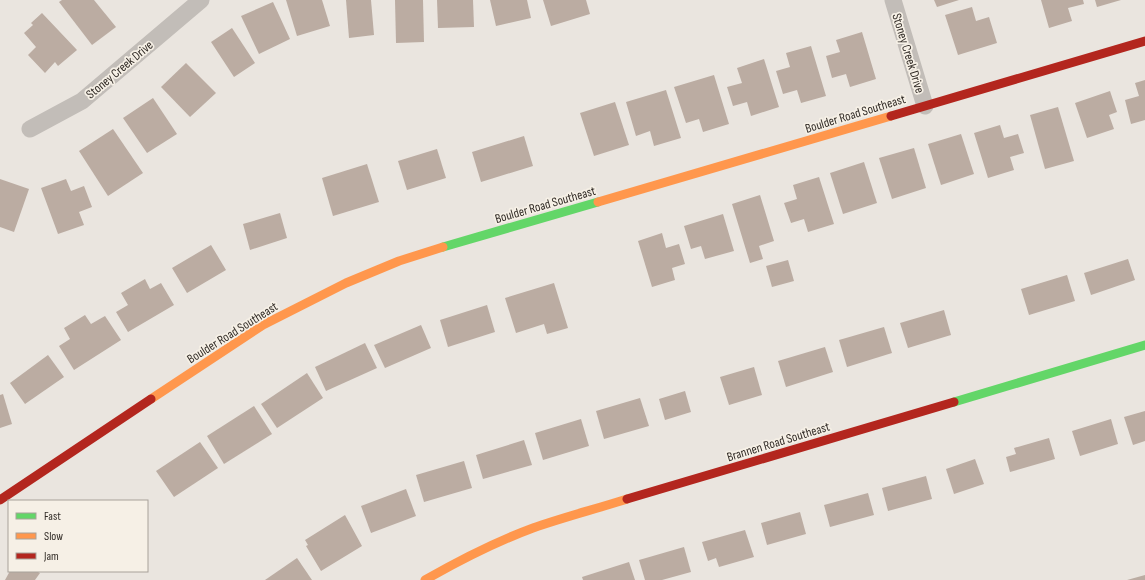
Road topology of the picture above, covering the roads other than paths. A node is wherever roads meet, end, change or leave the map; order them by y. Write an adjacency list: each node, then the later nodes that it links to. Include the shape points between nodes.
1 (201, 0): 5 (street, Stoney Creek Drive, via 82,101)
2 (893, 0): 4 (street, Stoney Creek Drive)
3 (1145, 41): 4 (street, Boulder Road Southeast)
4 (925, 106): 7 (street, Boulder Road Southeast, via 460,242 346,283 263,325)
5 (30, 129)
6 (1145, 345): 8 (street, Brannen Road Southeast, via 522,532 468,555)
7 (0, 500)
8 (425, 580)

